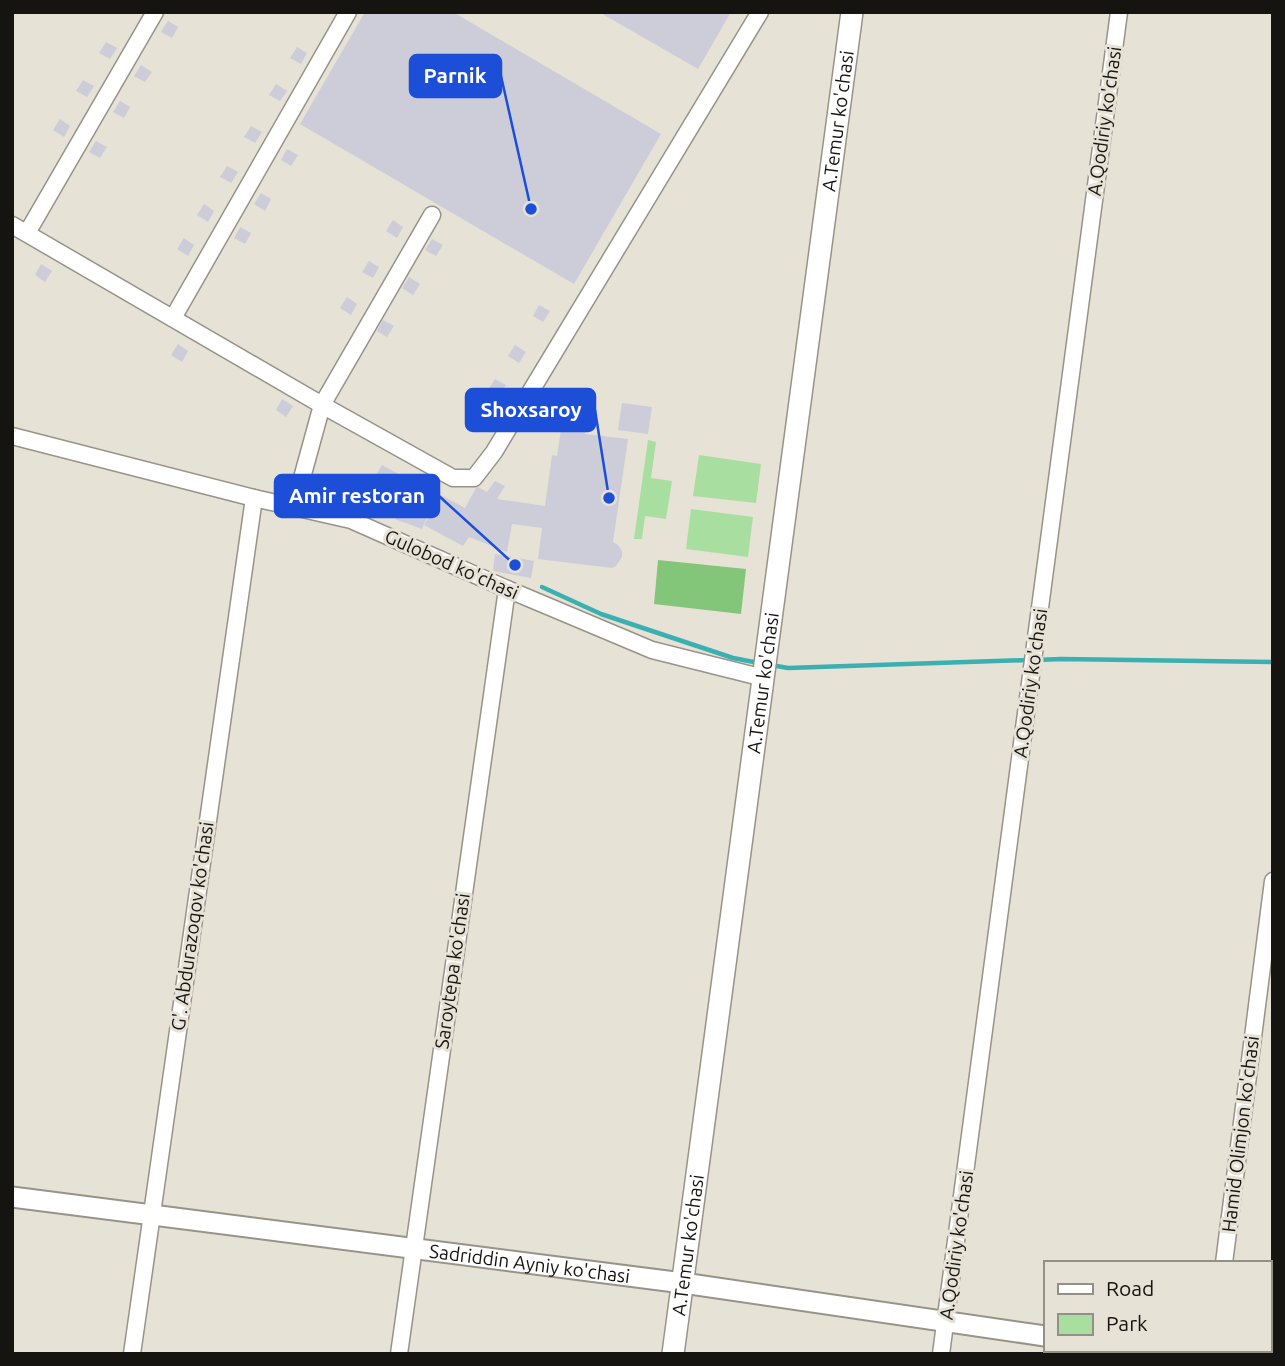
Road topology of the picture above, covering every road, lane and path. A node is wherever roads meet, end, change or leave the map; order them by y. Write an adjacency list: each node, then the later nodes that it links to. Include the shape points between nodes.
1 (155, 12): 8 (street)
2 (348, 12): 9 (street)
3 (760, 12): 10 (street, via 474,478 453,478)
4 (852, 12): 15 (main road, A.Temur ko'chasi)
5 (1119, 12): 22 (street, A.Qodiriy ko'chasi)
6 (432, 215): 10 (street)
7 (12, 225): 8 (street)
8 (27, 233): 9 (street)
9 (173, 318): 10 (street)
10 (322, 405): 13 (street)
11 (12, 436): 12 (street, Gulobod ko'chasi)
12 (254, 498): 13 (street, Gulobod ko'chasi); 18 (street, G'. Abdurazoqov ko'chasi)
13 (294, 507): 14 (street, Gulobod ko'chasi, via 351,520)
14 (507, 589): 15 (street, Gulobod ko'chasi, via 652,650); 19 (street, Saroytepa ko'chasi)
15 (764, 678): 21 (main road, A.Temur ko'chasi)
16 (1273, 881): 20 (street, Hamid Olimjon ko'chasi)
17 (12, 1197): 18 (street, Sadriddin Ayniy ko'chasi)
18 (151, 1215): 19 (street, Sadriddin Ayniy ko'chasi); 24 (street, G'. Abdurazoqov ko'chasi)
19 (413, 1250): 21 (street, Sadriddin Ayniy ko'chasi); 25 (street, Saroytepa ko'chasi)
20 (1224, 1261)
21 (683, 1283): 22 (street, Sadriddin Ayniy ko'chasi); 26 (main road, A.Temur ko'chasi)
22 (946, 1322): 23 (street, Sadriddin Ayniy ko'chasi); 27 (street, A.Qodiriy ko'chasi)
23 (1044, 1336)
24 (132, 1354)
25 (399, 1354)
26 (673, 1354)
27 (941, 1354)

